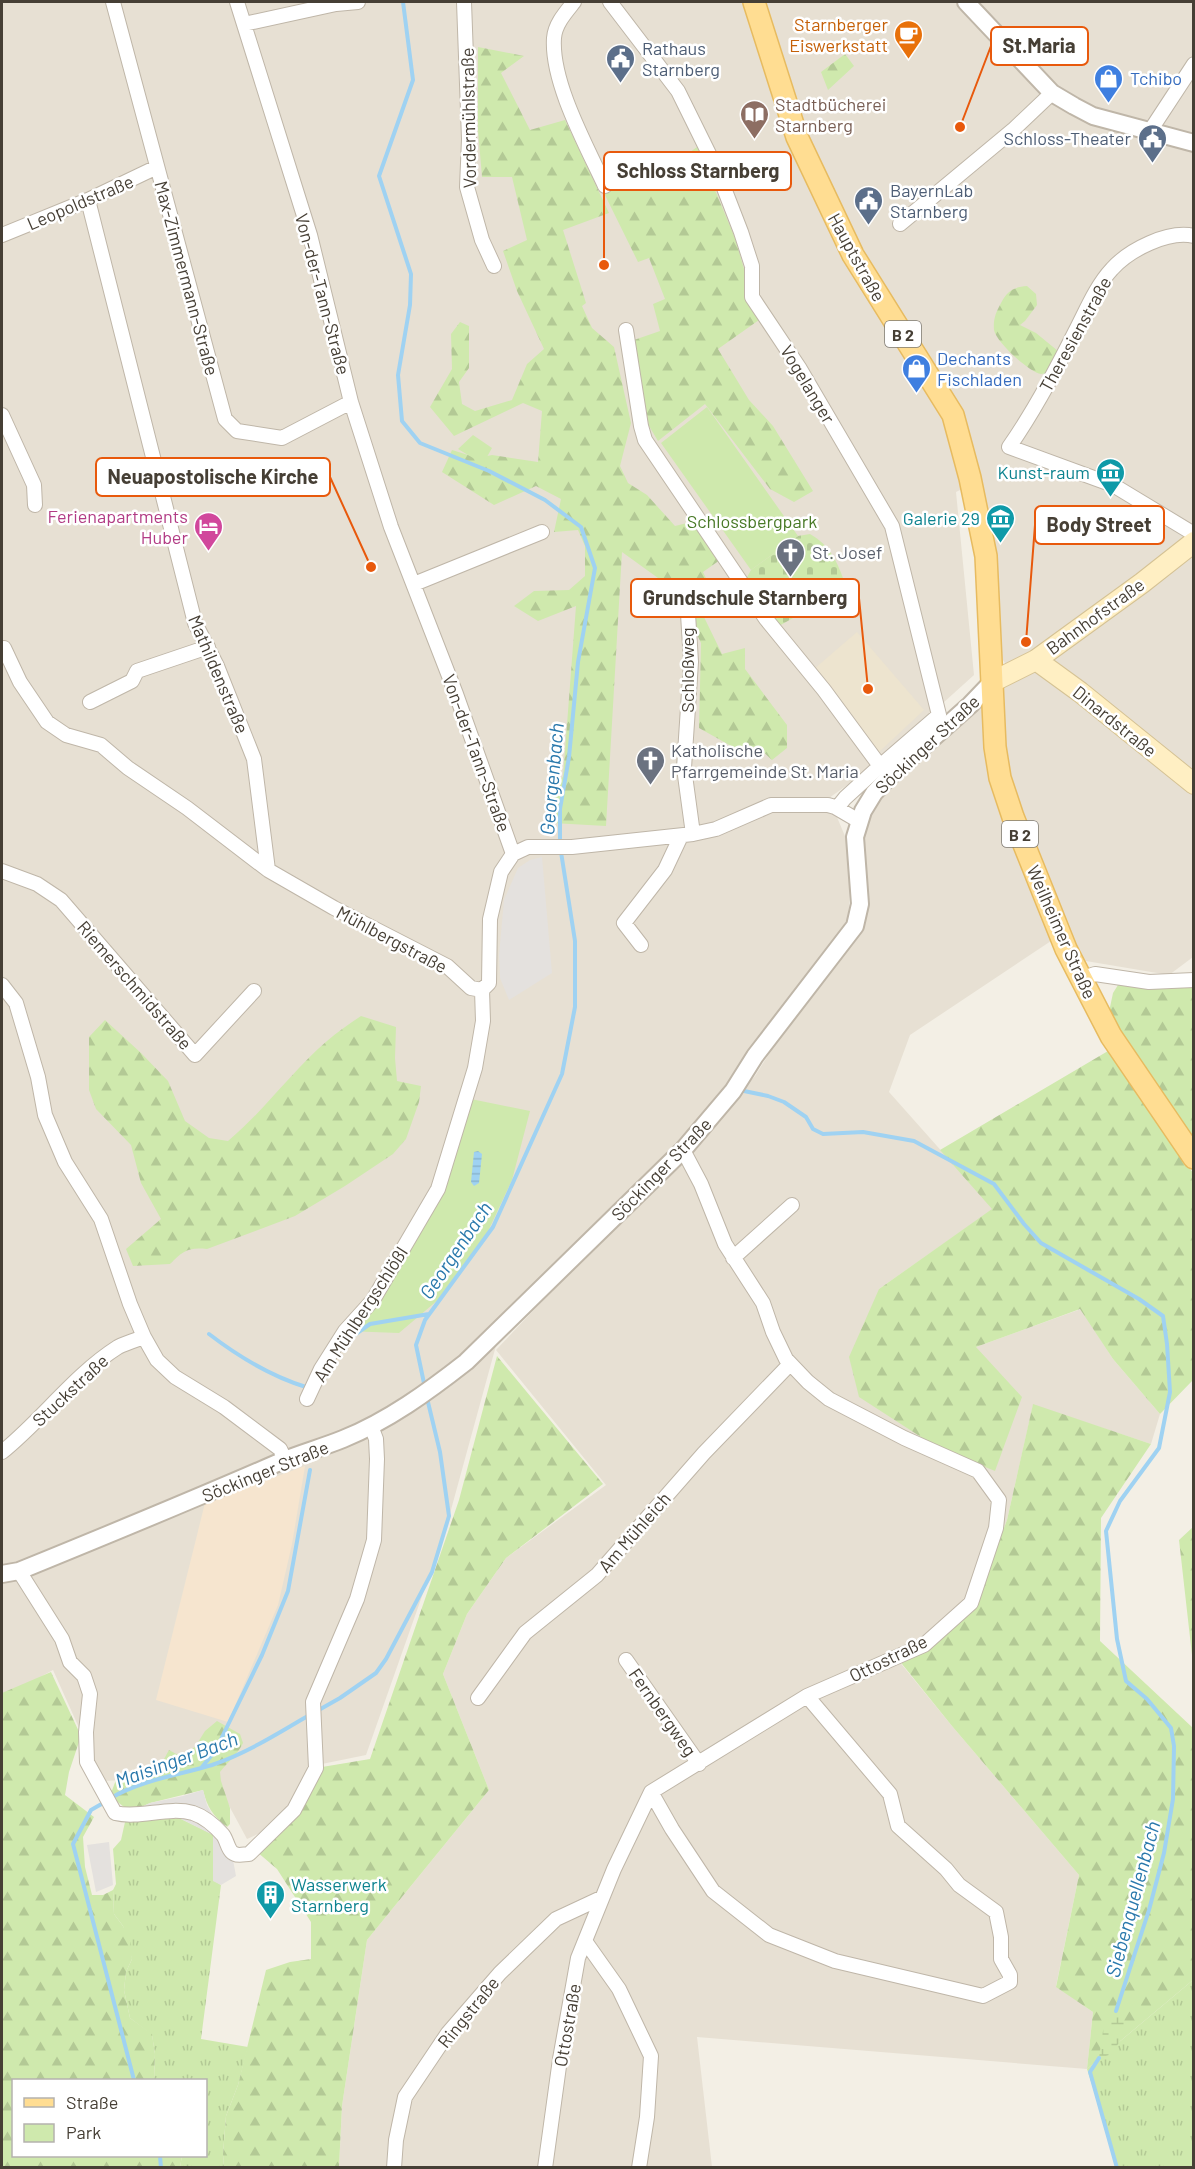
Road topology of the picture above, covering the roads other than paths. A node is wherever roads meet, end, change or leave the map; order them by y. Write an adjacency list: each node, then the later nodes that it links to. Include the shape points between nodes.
1 (113, 2): 14 (street, Max-Zimmermann-Straße)
2 (237, 2): 9 (street, Von-der-Tann-Straße)
3 (358, 2): 9 (street)
4 (464, 2): 20 (street, Vordermühlstraße, via 469,120 467,187)
5 (574, 2): 15 (street, via 554,37 558,77)
6 (610, 2): 35 (street, Vogelanger, via 678,91 717,170 741,232 752,266 752,297 800,369 892,526 939,715)
7 (754, 2): 33 (main road, Hauptstraße / B 2, via 797,137 834,218 953,415 986,556)
8 (966, 2): 11 (street)
9 (244, 24): 22 (street, Von-der-Tann-Straße, via 310,235)
10 (1194, 64): 12 (street)
11 (1052, 93): 12 (street, via 1093,116); 17 (street)
12 (1150, 131): 13 (street)
13 (1194, 143)
14 (157, 167): 16 (street, Leopoldstraße); 22 (street, Max-Zimmermann-Straße, via 225,419 237,431 282,438)
15 (605, 186)
16 (88, 200): 18 (street, Leopoldstraße); 30 (street, Mathildenstraße, via 195,623)
17 (900, 224)
18 (2, 235)
19 (1194, 236): 26 (street, Theresienstraße, via 1176,235 1141,247 1125,255 1110,271 1009,447 1113,485)
20 (494, 266)
21 (626, 330): 35 (street, via 645,440 766,619)
22 (351, 402): 28 (street, Von-der-Tann-Straße, via 391,527)
23 (2, 415): 24 (street, via 34,485)
24 (35, 505)
25 (542, 531): 28 (street)
26 (1194, 534)
27 (1194, 542): 32 (main road, Bahnhofstraße)
28 (414, 584): 40 (street, Von-der-Tann-Straße)
29 (687, 614): 39 (street, Schloßweg, via 691,662 684,768)
30 (208, 647): 34 (street, via 137,671 132,681); 41 (street, Mathildenstraße, via 254,759)
31 (2, 649): 41 (street, Mühlbergstraße, via 47,722 66,735 101,745)
32 (1036, 660): 33 (main road, Bahnhofstraße); 36 (main road, Dinardstraße)
33 (992, 682): 38 (street, Söckinger Straße, via 888,778 874,793); 44 (main road, Weilheimer Straße / B 2, via 999,778)
34 (90, 702)
35 (880, 766): 37 (street)
36 (1194, 784)
37 (837, 808): 38 (street); 39 (street, via 771,805 716,829)
38 (859, 821): 49 (street, Söckinger Straße, via 855,849 860,904 855,926 733,1090)
39 (687, 835): 40 (street, via 572,847 528,847); 43 (street, via 624,923)
40 (513, 854): 47 (street, via 501,872 490,919 489,983)
41 (268, 870): 47 (street, Mühlbergstraße, via 447,966 471,988)
42 (2, 871): 48 (street, Riemerschmidstraße, via 37,884 61,900 195,1055)
43 (641, 945)
44 (1080, 979): 45 (street, via 1095,974 1149,982); 50 (main road, Weilheimer Straße / B 2, via 1111,1036)
45 (1194, 980)
46 (2, 985): 53 (street, via 16,1004 45,1115 65,1162 101,1219)
47 (482, 990): 55 (street, Am Mühlbergschlößl, via 483,1021 475,1068 438,1189 372,1300 345,1331 321,1369)
48 (254, 991)
49 (683, 1150): 52 (street, Ottostraße); 56 (street, Söckinger Straße, via 466,1362)
50 (1194, 1158)
51 (792, 1205): 52 (street)
52 (733, 1258): 54 (street, Ottostraße, via 763,1303)
53 (144, 1337): 57 (street, Stuckstraße, via 119,1347 90,1369); 58 (street, via 157,1360 175,1377 280,1449)
54 (790, 1364): 62 (street, Ottostraße, via 829,1399 978,1471 999,1500 996,1528 971,1603 924,1645); 63 (street, Am Mühleich, via 704,1453 597,1575 525,1633)
55 (307, 1399)
56 (371, 1426): 58 (street, Söckinger Straße); 59 (street, via 376,1460 374,1540 357,1599 313,1704 316,1768 294,1810 249,1854 231,1852 210,1822 192,1813 115,1813 87,1762 90,1694 84,1676 70,1662 62,1639)
57 (2, 1452)
58 (285, 1460): 59 (street, Söckinger Straße)
59 (19, 1571): 60 (street, Söckinger Straße)
60 (2, 1574)
61 (626, 1660): 64 (street, Fernbergweg)
62 (807, 1696): 64 (street, Ottostraße); 65 (street, via 890,1794 898,1826 959,1885 996,1912 1002,1937 1001,1959 1010,1982 982,1996 836,1961 769,1935 713,1891)
63 (478, 1698)
64 (699, 1764): 65 (street, Ottostraße)
65 (651, 1792): 66 (street, Ottostraße)
66 (601, 1898): 67 (street, Ottostraße); 68 (street, Ringstraße, via 556,1919 500,1973 448,2033 405,2097)
67 (585, 1941): 69 (street, Ottostraße, via 578,1958 562,2048); 70 (street, via 619,1989 651,2056)
68 (394, 2168)
69 (545, 2168)
70 (639, 2168)

